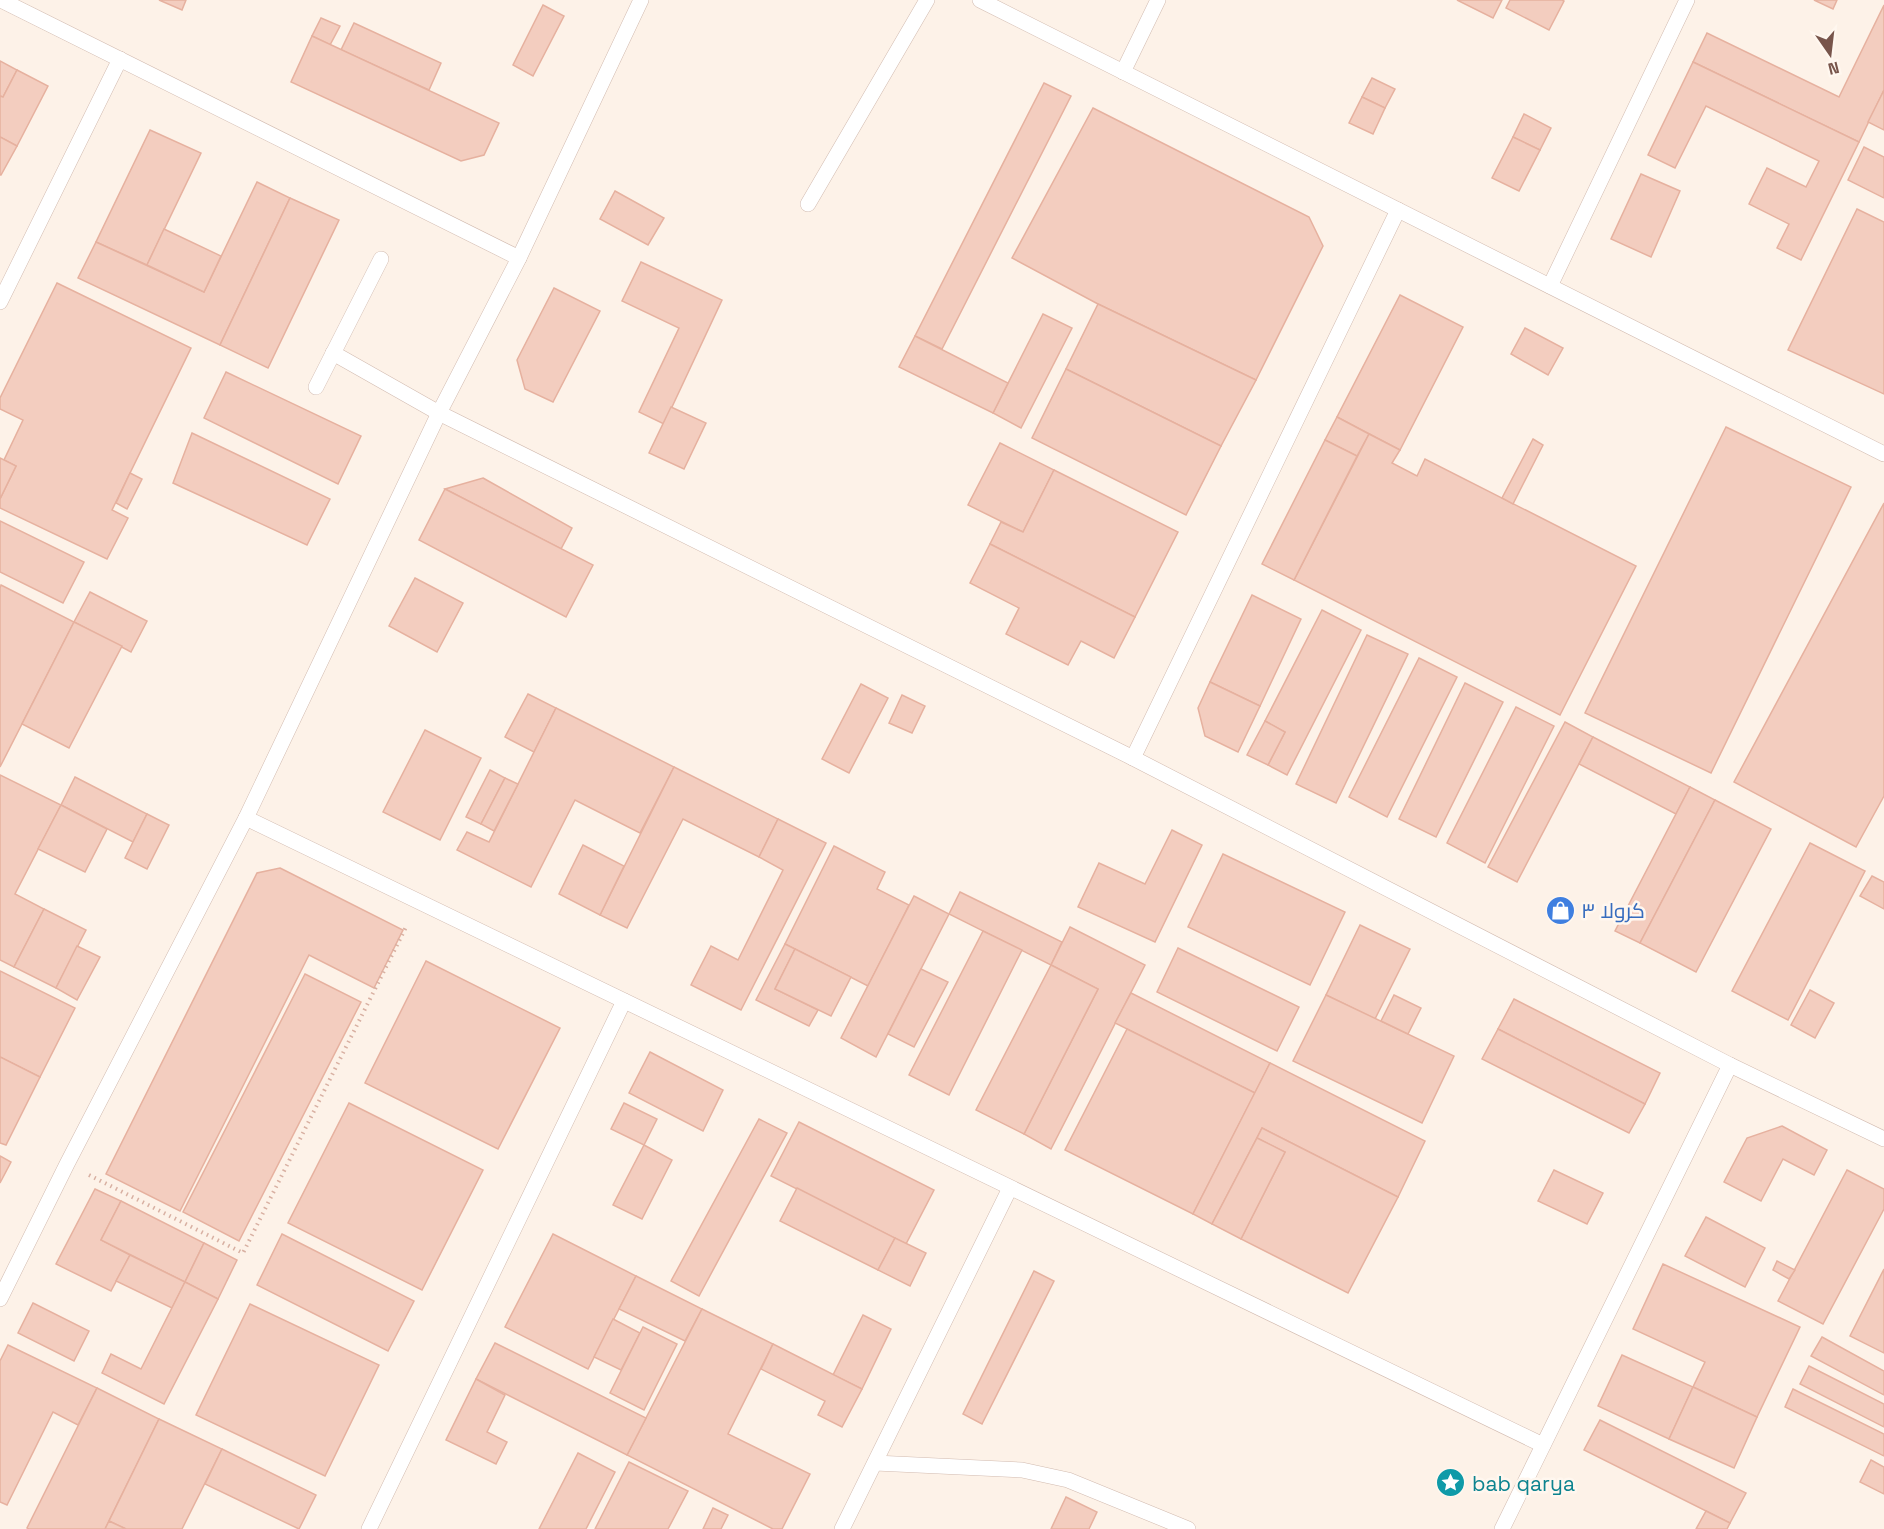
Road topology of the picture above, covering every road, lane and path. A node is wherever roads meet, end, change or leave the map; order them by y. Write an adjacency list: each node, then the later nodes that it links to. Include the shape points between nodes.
1 (1, 0): 7 (lane)
2 (641, 0): 11 (lane)
3 (927, 0): 9 (lane)
4 (980, 0): 8 (lane)
5 (1158, 0): 8 (lane)
6 (1687, 0): 13 (lane)
7 (120, 58): 11 (lane); 14 (lane)
8 (1123, 72): 10 (lane)
9 (808, 204)
10 (1398, 210): 13 (lane); 19 (lane)
11 (519, 258): 17 (lane)
12 (381, 259): 15 (lane)
13 (1550, 286): 18 (lane)
14 (0, 302)
15 (333, 353): 16 (lane); 17 (lane)
16 (316, 387)
17 (439, 413): 19 (lane); 20 (lane)
18 (1884, 454)
19 (1133, 758): 23 (lane)
20 (246, 818): 21 (lane); 25 (lane)
21 (419, 902): 22 (lane); 25 (path, via 243,1253)
22 (624, 1001): 26 (lane); 30 (lane)
23 (1730, 1065): 24 (lane); 28 (lane)
24 (1884, 1139)
25 (67, 1164): 27 (lane)
26 (1010, 1188): 28 (lane); 29 (lane)
27 (0, 1299)
28 (1543, 1445): 33 (lane)
29 (875, 1463): 31 (lane); 32 (lane, via 1045,1474)
30 (369, 1529)
31 (842, 1529)
32 (1188, 1529)
33 (1502, 1529)

